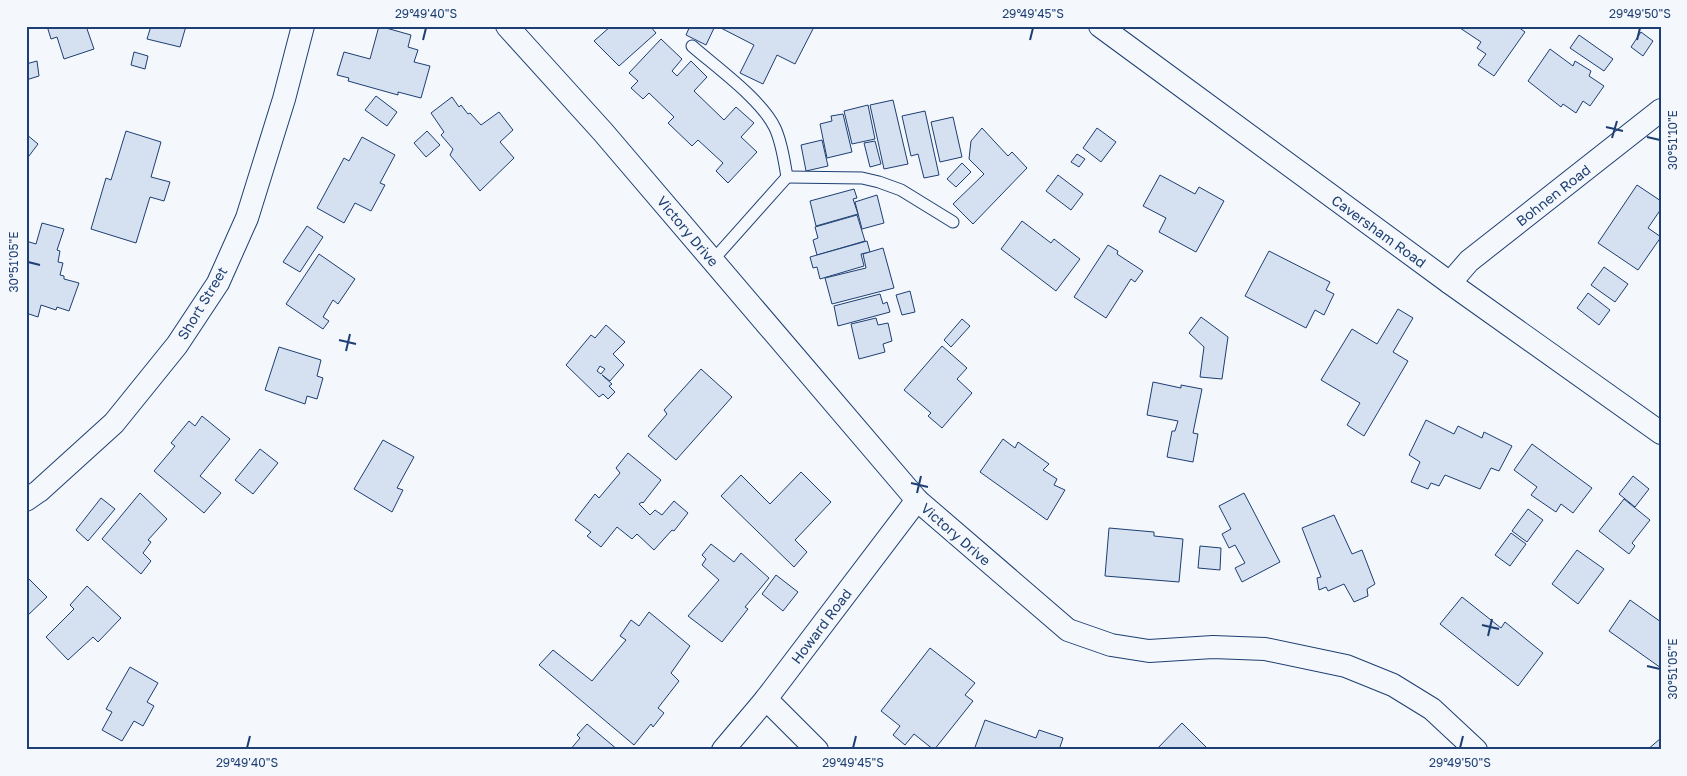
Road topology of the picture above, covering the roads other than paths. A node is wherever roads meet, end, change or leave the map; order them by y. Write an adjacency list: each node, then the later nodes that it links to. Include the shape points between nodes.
1 (303, 26): 11 (street, Short Street, via 247,218 218,283 177,345 114,422 39,492)
2 (507, 26): 8 (street, Victory Drive)
3 (1100, 26): 9 (street, Caversham Road)
4 (692, 46): 6 (lane, via 759,105 774,127)
5 (1661, 110): 9 (street, Bohnen Road, via 1469,261)
6 (787, 176): 7 (lane, via 862,178 880,182 901,190); 8 (lane)
7 (953, 222)
8 (713, 260): 12 (street, Victory Drive)
9 (1450, 283): 10 (street, Caversham Road)
10 (1661, 433)
11 (26, 500)
12 (917, 500): 13 (street, Howard Road); 16 (street, Victory Drive, via 1068,630 1111,645 1149,651 1213,647 1265,649 1346,666 1393,686 1432,709)
13 (766, 699): 14 (street, Howard Road); 15 (street)
14 (723, 750)
15 (817, 750)
16 (1476, 750)

